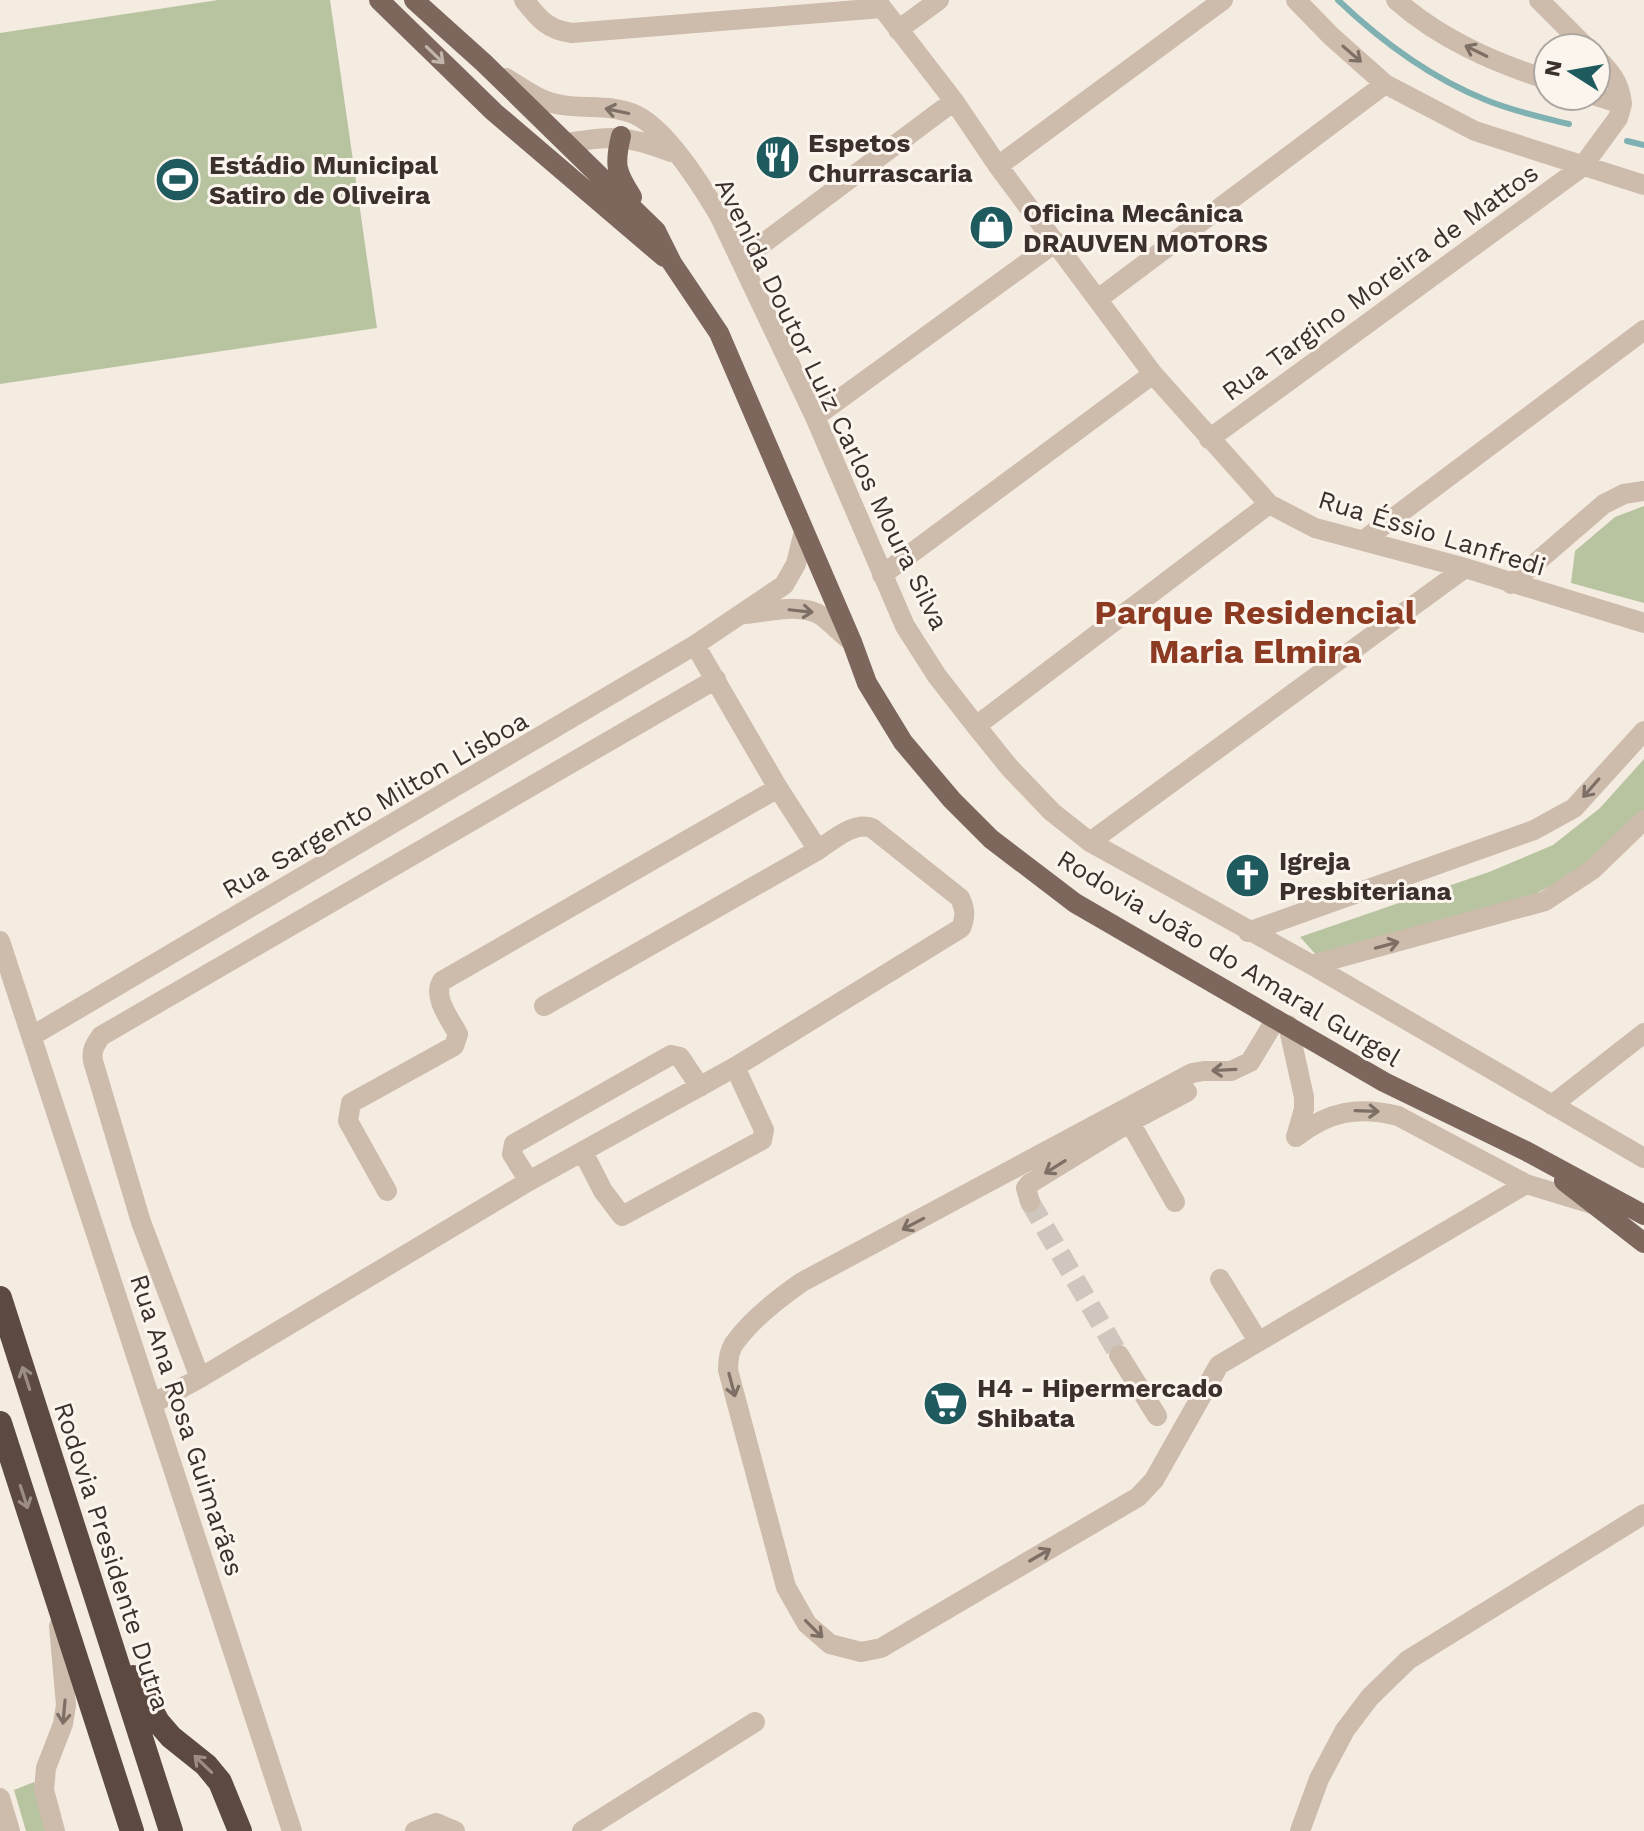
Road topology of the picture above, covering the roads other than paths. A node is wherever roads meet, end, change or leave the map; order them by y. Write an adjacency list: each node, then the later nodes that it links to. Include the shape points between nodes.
1 (379, 0): 19 (main road, Rodovia João do Amaral Gurgel, one-way to 19)
2 (414, 0): 12 (main road, Rodovia João do Amaral Gurgel)
3 (524, 0): 9 (street, via 543,23 572,33)
4 (939, 0): 10 (street)
5 (1223, 0): 23 (street)
6 (1296, 0): 15 (street, one-way to 15)
7 (1396, 0): 14 (street, one-way to 7, via 1439,33)
8 (1539, 0): 11 (street)
9 (879, 4): 10 (street, Rua Éssio Lanfredi)
10 (898, 30): 16 (street, Rua Éssio Lanfredi)
11 (1571, 32)
12 (484, 63): 21 (main road, Rodovia João do Amaral Gurgel); 22 (street, Avenida Doutor Luiz Carlos Moura Silva, one-way to 12, via 635,114 547,102)
13 (1612, 73): 18 (street)
14 (1532, 75)
15 (1385, 84): 24 (street, via 1475,131); 30 (street)
16 (954, 101): 23 (street, Rua Éssio Lanfredi); 28 (street)
17 (1612, 101): 18 (street)
18 (1622, 104): 24 (street, Rua Targino Moreira de Mattos, via 1618,118)
19 (494, 112): 21 (main road, via 545,139); 29 (main road, Rodovia João do Amaral Gurgel)
20 (621, 136): 21 (street); 22 (street); 26 (main road, via 616,167)
21 (566, 143): 26 (main road, Rodovia João do Amaral Gurgel)
22 (678, 155): 28 (street, Avenida Doutor Luiz Carlos Moura Silva, via 719,215)
23 (998, 166): 27 (street, Rua Éssio Lanfredi)
24 (1582, 167): 25 (street); 34 (street, Rua Targino Moreira de Mattos)
25 (1644, 185)
26 (644, 217): 29 (main road, Rodovia João do Amaral Gurgel)
27 (1056, 242): 30 (street, Rua Éssio Lanfredi); 33 (street)
28 (741, 260): 33 (street, Avenida Doutor Luiz Carlos Moura Silva)
29 (672, 263): 37 (main road, Rodovia João do Amaral Gurgel, via 719,333)
30 (1098, 299): 32 (street, Rua Éssio Lanfredi)
31 (1644, 330): 38 (street)
32 (1153, 374): 34 (street, Rua Éssio Lanfredi); 40 (street)
33 (815, 417): 40 (street, Avenida Doutor Luiz Carlos Moura Silva)
34 (1209, 439): 36 (street, Rua Éssio Lanfredi)
35 (1644, 491): 41 (street, via 1604,504)
36 (1269, 504): 38 (street, Rua Éssio Lanfredi, via 1315,528); 47 (street)
37 (804, 531): 42 (street, Rua Sargento Milton Lisboa, via 792,576); 44 (main road, Rodovia João do Amaral Gurgel)
38 (1364, 540): 39 (street, Rua Éssio Lanfredi)
39 (1465, 568): 41 (street, Rua Éssio Lanfredi); 51 (street)
40 (882, 575): 47 (street, Avenida Doutor Luiz Carlos Moura Silva, via 905,626)
41 (1511, 584): 43 (street, Rua Éssio Lanfredi)
42 (741, 615): 44 (street, one-way to 44, via 810,610); 45 (street, Rua Sargento Milton Lisboa)
43 (1644, 623)
44 (852, 642): 57 (main road, Rodovia João do Amaral Gurgel, via 867,683 903,742 991,839 1075,903)
45 (695, 645): 46 (street); 59 (street, Rua Sargento Milton Lisboa)
46 (716, 679): 49 (street); 80 (street, via 95,1044 93,1061 141,1222)
47 (976, 726): 51 (street, Avenida Doutor Luiz Carlos Moura Silva, via 1052,812)
48 (1644, 731): 53 (street, one-way to 53, via 1574,808 1534,830)
49 (778, 788): 52 (street); 70 (street, via 442,981 438,996 458,1034 454,1046 351,1103 348,1111 348,1121)
50 (1644, 820): 55 (street, one-way to 50, via 1545,901 1592,870)
51 (1090, 842): 53 (street, Avenida Doutor Luiz Carlos Moura Silva)
52 (818, 850): 56 (street); 60 (street, via 856,827 872,828 960,898 966,918 961,928)
53 (1248, 932): 55 (street, Avenida Doutor Luiz Carlos Moura Silva)
54 (0, 941): 59 (street, Rua Ana Rosa Guimarães)
55 (1312, 965): 63 (street, Avenida Doutor Luiz Carlos Moura Silva)
56 (544, 1006)
57 (1282, 1022): 64 (street, one-way to 64, via 1240,1069 1192,1073); 65 (main road, Rodovia João do Amaral Gurgel, via 1384,1082); 69 (street, one-way to 69, via 1304,1097 1296,1137 1327,1118 1358,1109 1378,1111 1398,1116)
58 (1644, 1033): 63 (street)
59 (32, 1036): 81 (street, Rua Ana Rosa Guimarães)
60 (735, 1067): 61 (street); 66 (street, via 764,1130 762,1140 654,1201 619,1215)
61 (700, 1087): 66 (street); 68 (street, via 680,1057 671,1055 514,1144 512,1154)
62 (1187, 1092): 64 (street)
63 (1552, 1105): 67 (street, Avenida Doutor Luiz Carlos Moura Silva)
64 (1126, 1116): 71 (street, one-way to 71, via 1029,1184); 72 (street); 78 (street, one-way to 78, via 802,1282 735,1342 728,1370 786,1587 807,1624 830,1644 861,1652 881,1648 1138,1497 1154,1480 1219,1365)
65 (1526, 1151): 73 (main road, Rodovia João do Amaral Gurgel); 74 (main road, Rodovia João do Amaral Gurgel)
66 (583, 1152): 68 (street)
67 (1644, 1158)
68 (529, 1181): 80 (street)
69 (1526, 1184): 73 (street); 78 (street)
70 (387, 1191)
71 (1030, 1202)
72 (1175, 1202)
73 (1592, 1204): 75 (main road, Rodovia João do Amaral Gurgel)
74 (1644, 1215)
75 (1644, 1243)
76 (1220, 1279): 78 (street)
77 (0, 1298): 86 (highway, Rodovia Presidente Dutra, one-way to 77)
78 (1258, 1341)
79 (1119, 1355): 82 (street)
80 (200, 1378): 81 (street)
81 (152, 1404): 94 (street, Rua Ana Rosa Guimarães)
82 (1157, 1416)
83 (0, 1423): 85 (highway, one-way to 85)
84 (1644, 1514): 98 (street, via 1408,1660 1345,1730)
85 (58, 1606): 90 (street, one-way to 90, via 66,1705 44,1790); 91 (highway)
86 (106, 1630): 92 (highway, Rodovia Presidente Dutra); 93 (highway, one-way to 86, via 220,1782 158,1722)
87 (755, 1722): 97 (street)
88 (0, 1798): 89 (street)
89 (10, 1831)
90 (55, 1831)
91 (132, 1831)
92 (171, 1831)
93 (240, 1831)
94 (292, 1831)
95 (415, 1831): 96 (street, via 436,1823)
96 (455, 1831)
97 (582, 1831)
98 (1300, 1831)

